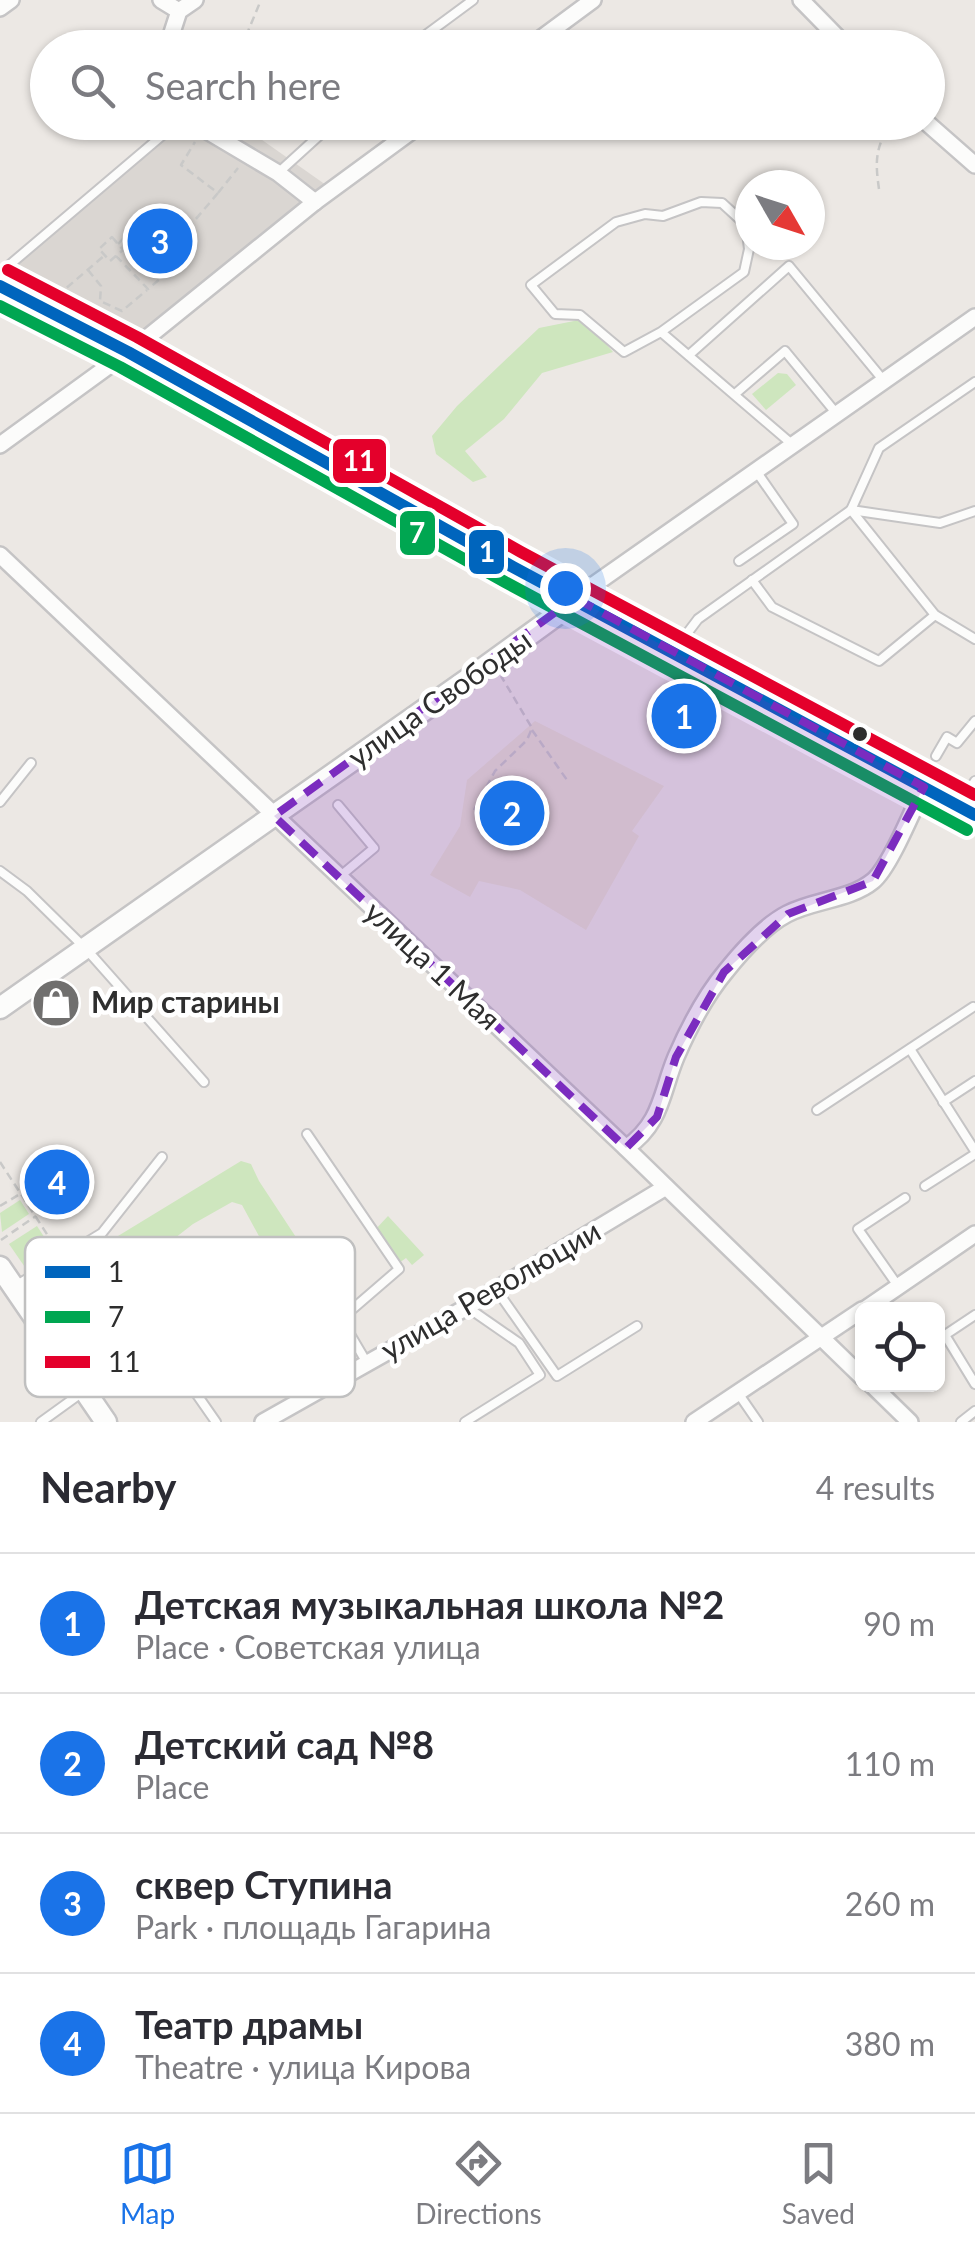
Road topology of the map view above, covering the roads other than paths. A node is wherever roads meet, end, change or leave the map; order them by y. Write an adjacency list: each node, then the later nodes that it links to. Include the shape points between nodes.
1 (11, 0): 7 (street)
2 (161, 0): 8 (street)
3 (195, 0): 8 (street)
4 (473, 0): 10 (lane)
5 (593, 0): 11 (street)
6 (801, 0): 12 (street)
7 (0, 8)
8 (179, 11): 9 (street)
9 (173, 30)
10 (432, 30)
11 (552, 30)
12 (830, 30)
13 (945, 139): 18 (street)
14 (157, 140): 21 (lane)
15 (222, 140): 19 (street)
16 (314, 140): 19 (lane)
17 (399, 140): 20 (street)
18 (975, 166)
19 (278, 172): 20 (street)
20 (315, 202): 25 (street)
21 (0, 273)
22 (0, 286): 25 (street)
23 (975, 318): 27 (street, улица Свободы)
24 (661, 332): 24 (lane, via 624,352 580,315 555,314 531,285 616,222 663,216 700,202 722,204 746,225 744,272); 26 (lane)
25 (128, 352): 32 (street); 39 (street)
26 (689, 356): 27 (lane, via 789,266); 29 (lane)
27 (884, 381): 30 (street, улица Свободы)
28 (975, 382): 34 (lane, via 879,448)
29 (735, 394): 30 (lane, via 785,352); 31 (lane)
30 (837, 414): 31 (street, улица Свободы)
31 (793, 445): 33 (street, улица Свободы)
32 (0, 446)
33 (756, 471): 37 (lane, via 793,524); 39 (street, улица Свободы)
34 (851, 510): 35 (lane, via 940,523); 38 (lane); 40 (lane)
35 (975, 511)
36 (0, 555): 51 (street, улица 1 Мая)
37 (739, 562)
38 (752, 580): 40 (lane, via 772,607 879,660); 42 (lane, via 698,619)
39 (575, 598): 42 (street); 51 (street, улица Свободы)
40 (935, 615): 41 (lane)
41 (975, 639)
42 (673, 652): 47 (street)
43 (975, 721): 44 (lane, via 957,743 947,737)
44 (936, 756)
45 (31, 762): 48 (lane)
46 (975, 780): 50 (lane)
47 (924, 787): 50 (street); 63 (street, via 873,881 788,914 724,972 676,1057 657,1117)
48 (0, 802)
49 (338, 804): 53 (lane, via 374,848)
50 (967, 810)
51 (274, 816): 53 (street, улица 1 Мая); 54 (street, улица Свободы)
52 (0, 871): 54 (lane)
53 (338, 878): 63 (street, улица 1 Мая)
54 (87, 950): 56 (street, улица Свободы); 59 (lane)
55 (972, 1007): 57 (lane)
56 (0, 1008)
57 (910, 1049): 60 (lane); 61 (lane)
58 (975, 1081): 60 (lane)
59 (204, 1082)
60 (943, 1102): 64 (lane)
61 (817, 1110)
62 (307, 1134): 76 (lane, via 399,1268)
63 (626, 1148): 67 (street, улица 1 Мая)
64 (975, 1153): 66 (lane)
65 (162, 1158): 70 (lane)
66 (925, 1186)
67 (666, 1188): 73 (street, улица Революции); 81 (street, улица 1 Мая)
68 (904, 1198): 72 (lane, via 858,1230)
69 (975, 1234): 72 (street)
70 (96, 1237)
71 (6, 1280): 75 (street)
72 (898, 1286): 74 (street)
73 (496, 1289): 77 (street, улица Революции); 80 (lane, via 557,1376)
74 (875, 1302)
75 (25, 1307)
76 (355, 1307)
77 (467, 1307): 83 (street, улица Революции); 98 (lane, via 519,1343 540,1375)
78 (855, 1315): 81 (street)
79 (975, 1315): 86 (lane, via 945,1335)
80 (637, 1326)
81 (822, 1338): 85 (street, улица 1 Мая); 87 (street)
82 (355, 1343): 83 (lane)
83 (367, 1363): 84 (street, улица Революции)
84 (355, 1370)
85 (855, 1370)
86 (975, 1384)
87 (737, 1392): 99 (street); 100 (lane)
88 (879, 1392): 101 (street)
89 (76, 1397): 95 (lane)
90 (88, 1397): 96 (street)
91 (199, 1397): 97 (lane)
92 (307, 1397): 94 (street, улица Революции)
93 (975, 1411): 102 (lane)
94 (267, 1421)
95 (41, 1422)
96 (106, 1422)
97 (216, 1422)
98 (465, 1422)
99 (694, 1422)
100 (758, 1422)
101 (910, 1422)
102 (961, 1422)

